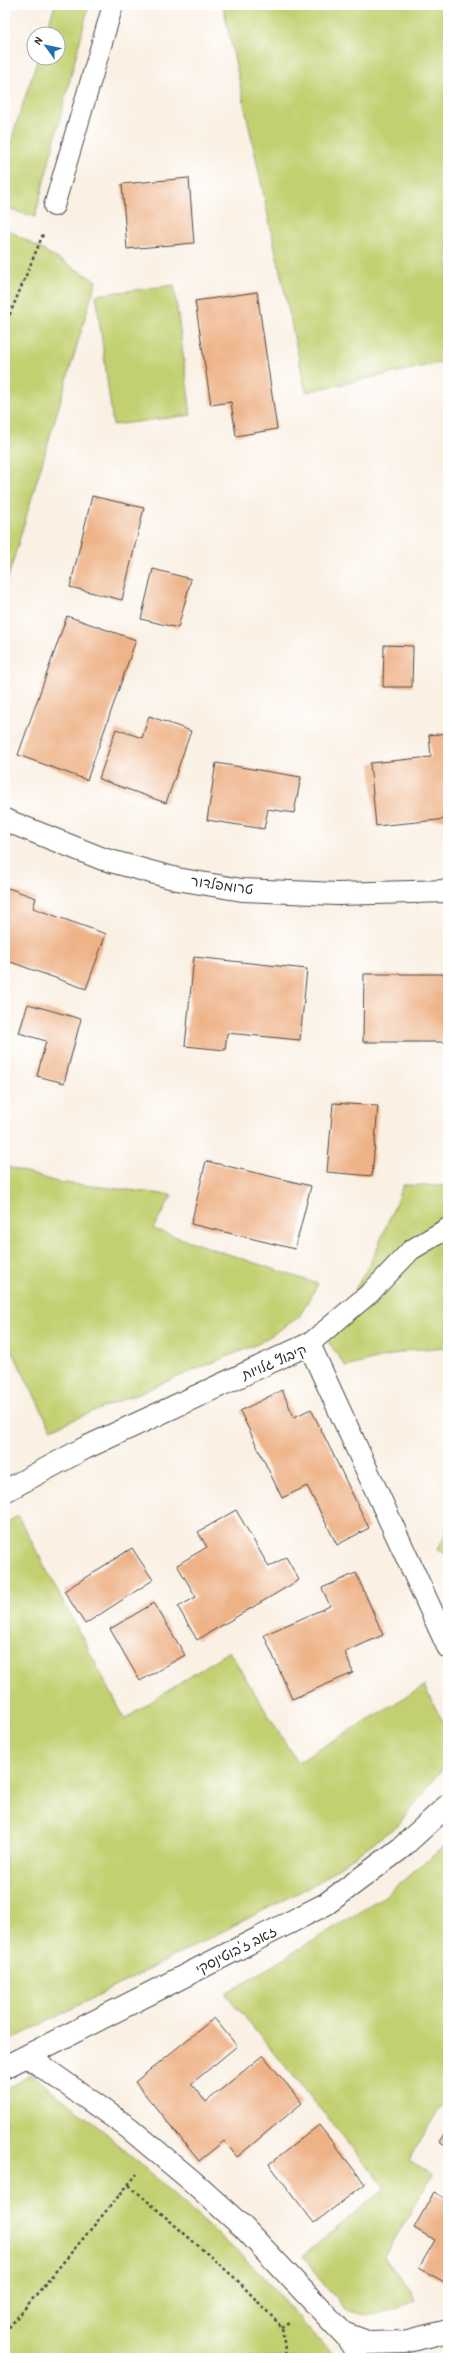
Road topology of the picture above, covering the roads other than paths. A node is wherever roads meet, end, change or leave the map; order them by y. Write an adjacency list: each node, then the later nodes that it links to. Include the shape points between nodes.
1 (113, 5): 2 (lane)
2 (54, 206)
3 (5, 820): 4 (street, טרומפלדור, via 103,859 177,879 242,890 337,894)
4 (448, 891)
5 (448, 1228): 6 (lane, via 411,1250 370,1293)
6 (309, 1344): 7 (street, קיבוץ גלויות, via 85,1448); 8 (street, קיבוץ גלויות)
7 (5, 1491)
8 (448, 1647)
9 (448, 1805): 10 (street, זאב ז'בוטינסקי, via 400,1849 326,1904)
10 (27, 2056): 11 (street, זאב ז'בוטינסקי); 13 (street, via 129,2128 157,2151 244,2228)
11 (5, 2068)
12 (448, 2331): 13 (street, via 404,2342 383,2343 370,2343)
13 (343, 2333): 14 (lane)
14 (359, 2358)

